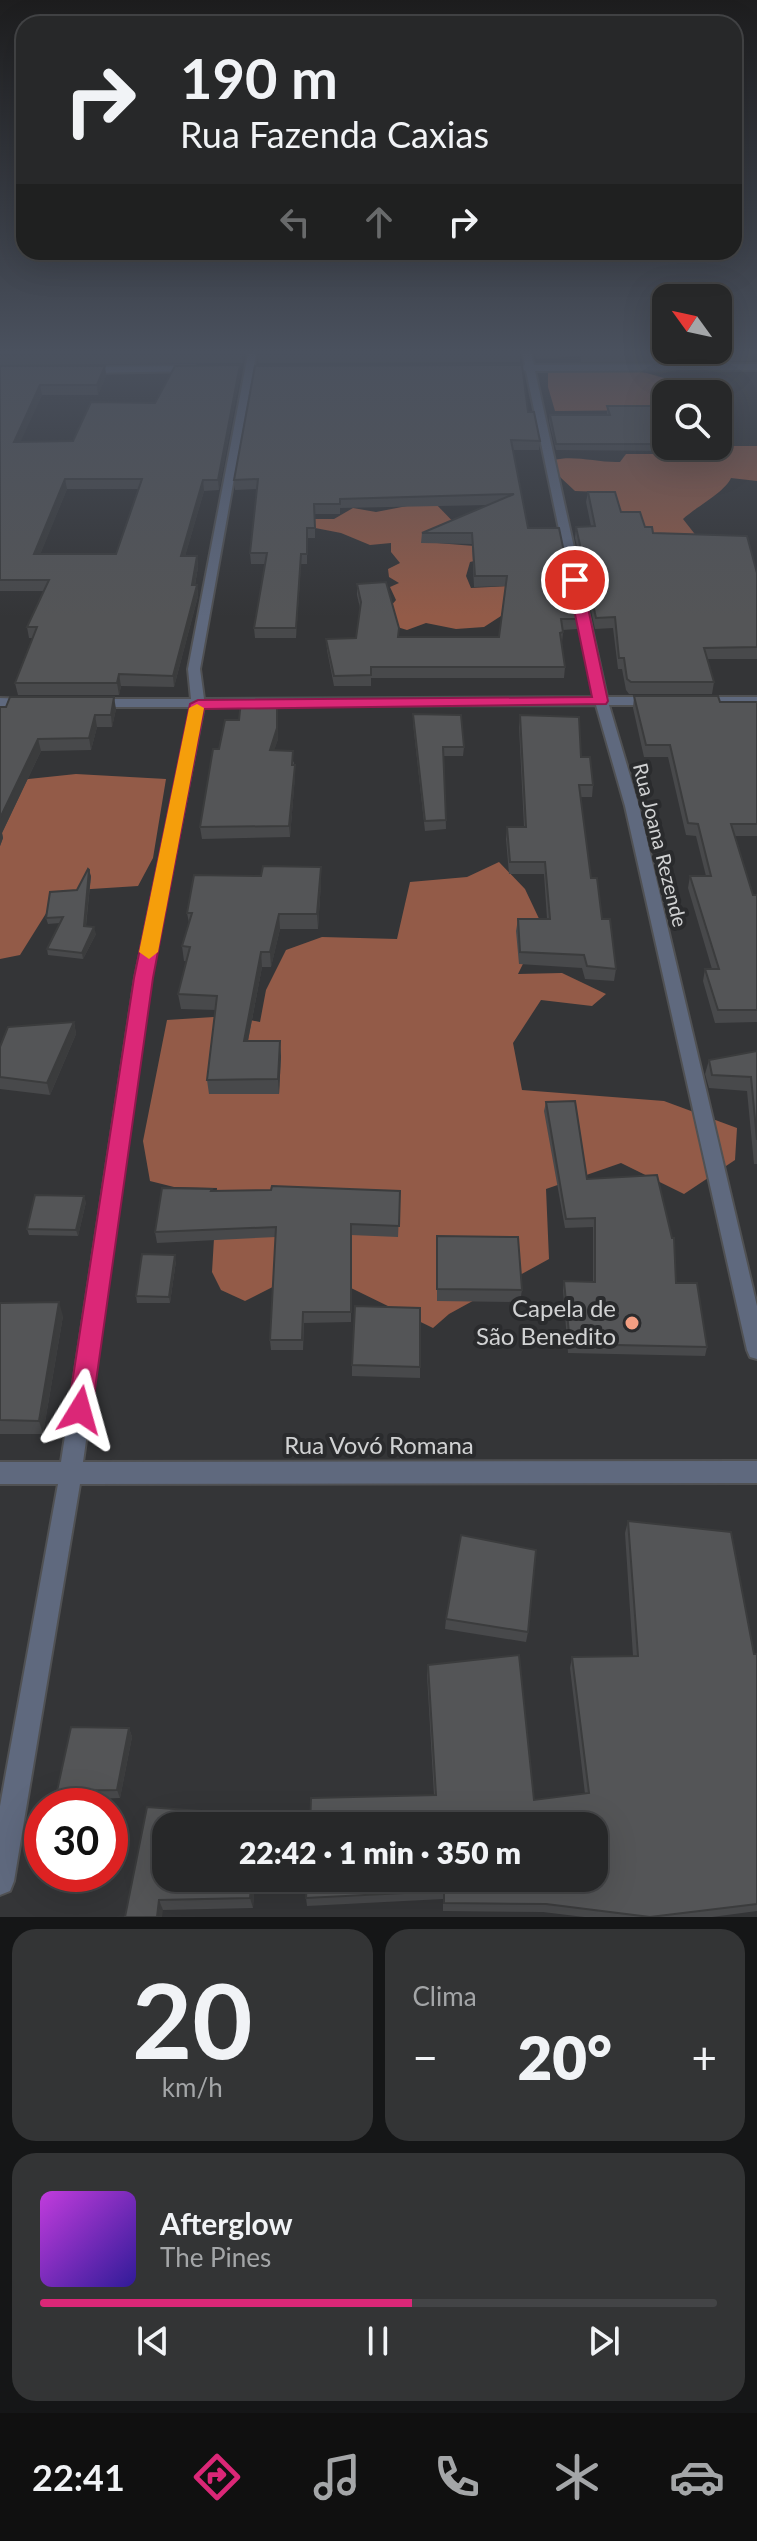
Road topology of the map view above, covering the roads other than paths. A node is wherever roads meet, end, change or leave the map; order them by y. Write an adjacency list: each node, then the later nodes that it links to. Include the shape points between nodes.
1 (237, 438): 10 (street, via 194,669)
2 (540, 438): 3 (street, Rua Joana Rezende)
3 (601, 701): 4 (street); 10 (street); 11 (street, Rua Joana Rezende, via 632,806)
4 (663, 701)
5 (679, 701): 6 (street)
6 (757, 701)
7 (0, 702): 8 (street)
8 (46, 703)
9 (76, 703): 10 (street)
10 (198, 704): 12 (street, via 143,978)
11 (757, 1350)
12 (71, 1472): 13 (street, Rua Vovó Romana); 14 (street, Rua Vovó Romana); 15 (street)
13 (757, 1472)
14 (0, 1473)
15 (0, 1881)

